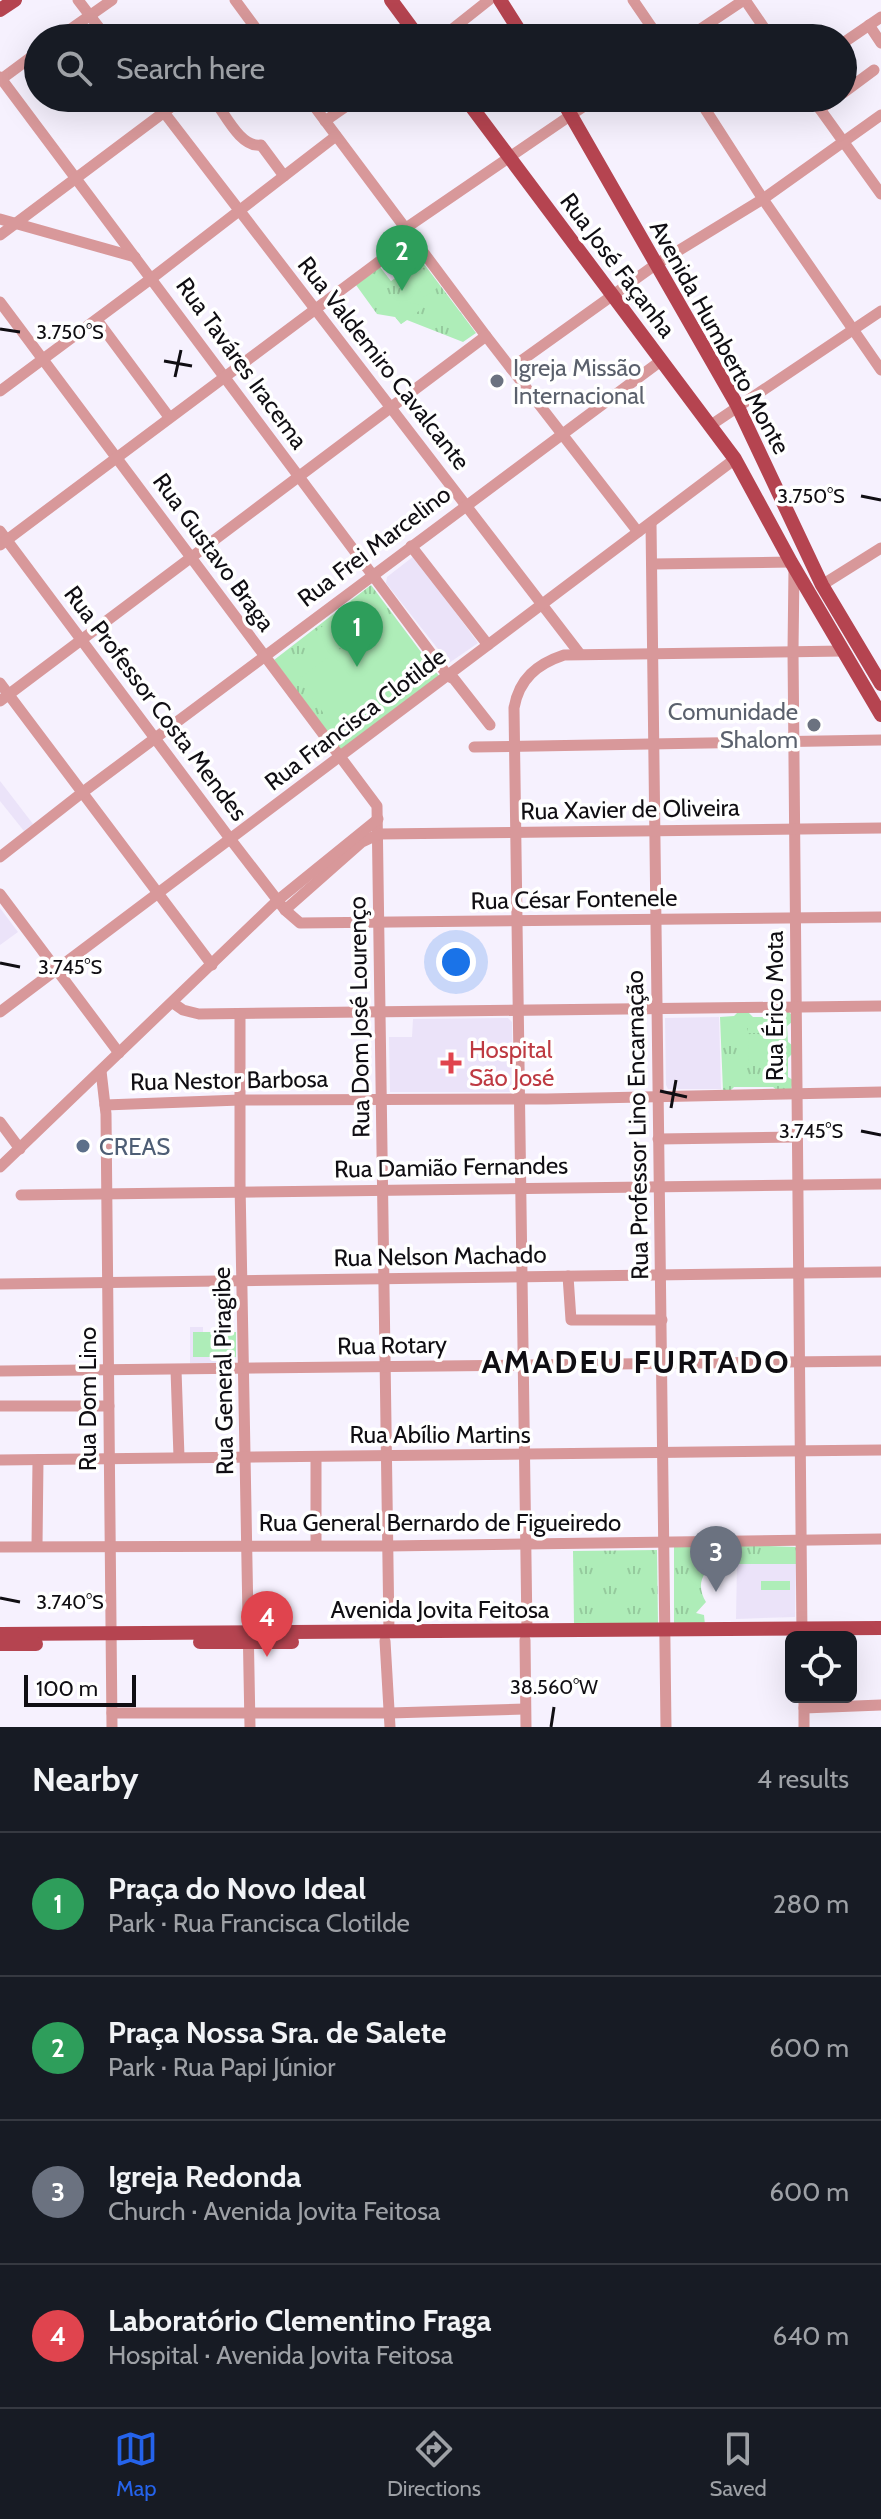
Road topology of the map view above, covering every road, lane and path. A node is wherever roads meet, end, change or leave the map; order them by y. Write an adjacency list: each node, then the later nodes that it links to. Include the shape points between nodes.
1 (15, 0): 10 (main road)
2 (78, 0): 11 (street)
3 (112, 0): 11 (street)
4 (235, 0): 15 (street)
5 (391, 0): 16 (main road)
6 (489, 0): 17 (street)
7 (500, 0): 18 (main road)
8 (633, 0): 19 (street)
9 (744, 0): 20 (street); 21 (street)
10 (0, 10)
11 (89, 15): 13 (street); 14 (street)
12 (881, 17): 22 (street)
13 (77, 24)
14 (96, 24)
15 (253, 24)
16 (409, 24)
17 (459, 24)
18 (515, 24)
19 (649, 24)
20 (708, 24)
21 (761, 24)
22 (869, 25): 23 (street); 24 (street)
23 (857, 33)
24 (881, 43)
25 (24, 62): 27 (street)
26 (874, 70): 28 (street)
27 (1, 79): 29 (street, Rua Taváres Iracema)
28 (857, 83)
29 (24, 109)
30 (26, 112): 46 (street, Rua Taváres Iracema)
31 (164, 112): 46 (street); 49 (street, Rua Valdemiro Cavalcante)
32 (223, 112): 45 (street, via 246,142 261,145)
33 (318, 112): 41 (street)
34 (338, 112): 41 (street)
35 (475, 112): 44 (main road, Rua José Façanha)
36 (574, 112): 39 (street)
37 (707, 112): 48 (street)
38 (822, 112): 43 (street)
39 (571, 114): 44 (street); 55 (main road, Avenida Humberto Monte)
40 (881, 115): 43 (street)
41 (325, 121): 42 (street)
42 (336, 136): 45 (street); 52 (street)
43 (844, 142): 47 (street); 48 (street)
44 (508, 156): 52 (street); 57 (main road, Rua José Façanha)
45 (284, 176): 49 (street)
46 (75, 177): 51 (street); 54 (street, Rua Taváres Iracema)
47 (881, 194)
48 (763, 199): 55 (street); 62 (street)
49 (239, 210): 56 (street); 59 (street, Rua Valdemiro Cavalcante)
50 (0, 219): 51 (street)
51 (15, 223): 53 (street); 54 (street)
52 (409, 233): 59 (street); 63 (street)
53 (0, 235)
54 (136, 257): 56 (street, Rua Taváres Iracema)
55 (655, 265): 57 (street); 70 (main road, Avenida Humberto Monte)
56 (152, 278): 61 (street); 68 (street, Rua Taváres Iracema)
57 (611, 295): 65 (main road, Rua José Façanha); 66 (street)
58 (0, 302): 64 (street, Rua Gustavo Braga)
59 (314, 309): 68 (street); 71 (street, Rua Valdemiro Cavalcante)
60 (881, 311): 62 (street)
61 (97, 320): 64 (street); 72 (street)
62 (853, 329): 67 (street); 70 (street)
63 (486, 336): 66 (street); 71 (street)
64 (43, 359): 69 (street); 75 (street, Rua Gustavo Braga)
65 (662, 360): 73 (main road, Rua José Façanha); 74 (street, Rua Frei Marcelino)
66 (511, 368): 74 (street)
67 (881, 370)
68 (223, 378): 72 (street); 77 (street, Rua Taváres Iracema)
69 (0, 391)
70 (737, 405): 73 (street); 88 (main road, Avenida Humberto Monte)
71 (390, 407): 77 (street); 78 (street, Rua Valdemiro Cavalcante)
72 (169, 417): 75 (street)
73 (711, 425): 76 (main road, Rua José Façanha)
74 (560, 434): 78 (street, Rua Frei Marcelino); 80 (street)
75 (117, 457): 81 (street); 84 (street, Rua Gustavo Braga)
76 (735, 459): 79 (street, Rua Francisca Clotilde); 86 (main road, Avenida Humberto Monte)
77 (299, 478): 84 (street); 87 (street, Rua Taváres Iracema)
78 (466, 505): 82 (street, Rua Frei Marcelino); 89 (street, Rua Valdemiro Cavalcante)
79 (651, 523): 80 (street, Rua Francisca Clotilde); 85 (street, Rua Professor Lino Encarnação)
80 (638, 532): 89 (street, Rua Francisca Clotilde)
81 (2, 538): 90 (street, Rua Professor Costa Mendes)
82 (411, 546): 87 (street, Rua Frei Marcelino); 91 (street)
83 (881, 548): 88 (street)
84 (190, 558): 90 (street); 96 (street, Rua Gustavo Braga)
85 (652, 564): 86 (street); 94 (street, Rua Professor Lino Encarnação)
86 (793, 565): 92 (street, Rua Érico Mota); 93 (main road, Avenida Humberto Monte)
87 (372, 575): 96 (street, Rua Frei Marcelino); 97 (street, Rua Taváres Iracema)
88 (822, 585): 99 (main road, Avenida Humberto Monte)
89 (541, 605): 91 (street, Rua Francisca Clotilde); 95 (street, Rua Valdemiro Cavalcante)
90 (80, 639): 100 (street); 103 (street, Rua Professor Costa Mendes)
91 (488, 645): 97 (street, Rua Francisca Clotilde)
92 (793, 651): 93 (street); 94 (street); 105 (street, Rua Érico Mota)
93 (843, 651): 101 (main road, Avenida Humberto Monte)
94 (652, 653): 95 (street); 106 (street, Rua Professor Lino Encarnação)
95 (580, 654): 107 (street, via 551,659 529,674 517,692)
96 (264, 657): 103 (street, Rua Frei Marcelino); 109 (street, Rua Gustavo Braga)
97 (448, 676): 102 (street, Rua Taváres Iracema); 109 (street, Rua Francisca Clotilde)
98 (0, 683): 100 (street)
99 (881, 684)
100 (4, 697): 110 (street)
101 (881, 715)
102 (490, 725)
103 (156, 739): 110 (street, Rua Frei Marcelino); 117 (street, Rua Professor Costa Mendes)
104 (881, 740): 105 (street)
105 (794, 741): 106 (street); 113 (street, Rua Érico Mota)
106 (654, 743): 107 (street); 114 (street, Rua Professor Lino Encarnação)
107 (515, 745): 108 (street); 115 (street)
108 (474, 747)
109 (340, 758): 111 (street, Rua Gustavo Braga, via 374,798); 117 (street, Rua Francisca Clotilde)
110 (83, 792): 119 (street, Rua Frei Marcelino); 121 (street)
111 (378, 819): 116 (street, Rua Gustavo Braga); 118 (street)
112 (881, 828): 113 (street, Rua Xavier de Oliveira)
113 (794, 829): 114 (street, Rua Xavier de Oliveira); 124 (street, Rua Érico Mota)
114 (654, 831): 115 (street, Rua Xavier de Oliveira); 125 (street, Rua Professor Lino Encarnação)
115 (517, 833): 116 (street, Rua Xavier de Oliveira); 126 (street)
116 (379, 834): 118 (street); 127 (street, Rua Dom José Lourenço)
117 (231, 840): 121 (street, Rua Francisca Clotilde); 122 (street, Rua Professor Costa Mendes)
118 (352, 846): 122 (street)
119 (0, 857)
120 (0, 894): 129 (street)
121 (159, 894): 128 (street); 129 (street, Rua Francisca Clotilde)
122 (282, 905): 127 (street, Rua César Fontenele, via 307,925); 128 (street)
123 (881, 917): 124 (street, Rua César Fontenele)
124 (796, 918): 125 (street, Rua César Fontenele); 132 (street, Rua Érico Mota)
125 (656, 921): 126 (street, Rua César Fontenele); 133 (street, Rua Professor Lino Encarnação)
126 (517, 922): 127 (street, Rua César Fontenele); 134 (street)
127 (379, 923): 136 (street, Rua Dom José Lourenço)
128 (212, 965): 130 (street)
129 (57, 969): 135 (street, Rua Francisca Clotilde); 138 (street)
130 (173, 1003): 137 (street, via 191,1013); 138 (street)
131 (881, 1006): 132 (street)
132 (797, 1007): 133 (street); 141 (street, Rua Érico Mota)
133 (658, 1010): 134 (street); 142 (street, Rua Professor Lino Encarnação)
134 (519, 1011): 136 (street); 143 (street)
135 (0, 1012)
136 (381, 1012): 137 (street); 145 (street, Rua Dom José Lourenço)
137 (240, 1014): 144 (street, Rua General Piragibe)
138 (119, 1053): 139 (street)
139 (101, 1071): 146 (street, Rua Dom Lino); 150 (street)
140 (881, 1092): 141 (street, Rua Nestor Barbosa)
141 (797, 1093): 142 (street, Rua Nestor Barbosa); 148 (street, Rua Érico Mota)
142 (658, 1096): 143 (street, Rua Nestor Barbosa); 149 (street, Rua Professor Lino Encarnação)
143 (520, 1099): 145 (street, Rua Nestor Barbosa); 155 (street)
144 (240, 1100): 145 (street, Rua Nestor Barbosa); 146 (street, Rua Nestor Barbosa); 157 (street, Rua General Piragibe)
145 (382, 1100): 156 (street, Rua Dom José Lourenço)
146 (105, 1105): 158 (street, Rua Dom Lino)
147 (0, 1122): 150 (street)
148 (797, 1137): 149 (street); 153 (street, Rua Érico Mota)
149 (658, 1139): 154 (street, Rua Professor Lino Encarnação)
150 (20, 1149): 151 (street)
151 (0, 1167)
152 (881, 1184): 153 (street, Rua Damião Fernandes)
153 (798, 1185): 154 (street, Rua Damião Fernandes); 161 (street, Rua Érico Mota)
154 (660, 1186): 155 (street, Rua Damião Fernandes); 162 (street, Rua Professor Lino Encarnação)
155 (521, 1188): 156 (street, Rua Damião Fernandes); 165 (street)
156 (383, 1189): 157 (street, Rua Damião Fernandes); 164 (street, Rua Dom José Lourenço)
157 (240, 1191): 158 (street, Rua Damião Fernandes); 166 (street, Rua General Piragibe)
158 (107, 1193): 159 (street, Rua Damião Fernandes); 167 (street, Rua Dom Lino)
159 (21, 1195)
160 (881, 1272): 161 (street, Rua Nelson Machado)
161 (799, 1274): 162 (street, Rua Nelson Machado); 171 (street, Rua Érico Mota)
162 (661, 1275): 163 (street, Rua Nelson Machado); 169 (street, Rua Professor Lino Encarnação)
163 (568, 1276): 165 (street, Rua Nelson Machado); 169 (street, via 571,1320)
164 (384, 1277): 165 (street, Rua Nelson Machado); 166 (street, Rua Nelson Machado); 174 (street, Rua Dom José Lourenço)
165 (522, 1277): 173 (street)
166 (243, 1281): 167 (street, Rua Nelson Machado); 175 (street, Rua General Piragibe)
167 (108, 1283): 168 (street, Rua Nelson Machado); 176 (street, Rua Dom Lino)
168 (0, 1284)
169 (662, 1320): 172 (street, Rua Professor Lino Encarnação)
170 (881, 1361): 171 (street, Rua Rotary)
171 (800, 1363): 172 (street, Rua Rotary); 182 (street, Rua Érico Mota)
172 (663, 1365): 173 (street, Rua Rotary); 183 (street, Rua Professor Lino Encarnação)
173 (523, 1366): 174 (street, Rua Rotary); 184 (street)
174 (385, 1367): 175 (street, Rua Rotary); 185 (street, Rua Dom José Lourenço)
175 (244, 1369): 177 (street, Rua Rotary); 187 (street, Rua General Piragibe)
176 (109, 1370): 177 (street, Rua Rotary); 178 (street, Rua Rotary); 180 (street, Rua Dom Lino)
177 (176, 1370): 186 (street)
178 (0, 1371)
179 (0, 1406): 180 (street)
180 (109, 1406): 189 (street, Rua Dom Lino)
181 (881, 1450): 182 (street, Rua Abílio Martins)
182 (800, 1452): 183 (street, Rua Abílio Martins); 193 (street, Rua Érico Mota)
183 (663, 1454): 184 (street, Rua Abílio Martins); 194 (street, Rua Professor Lino Encarnação)
184 (524, 1455): 185 (street, Rua Abílio Martins); 195 (street)
185 (386, 1456): 188 (street, Rua Abílio Martins); 200 (street, Rua Dom José Lourenço)
186 (179, 1457): 187 (street, Rua Abílio Martins); 189 (street, Rua Abílio Martins)
187 (246, 1457): 188 (street, Rua Abílio Martins); 196 (street, Rua General Piragibe)
188 (316, 1457): 197 (street)
189 (109, 1459): 191 (street, Rua Abílio Martins); 199 (street, Rua Dom Lino)
190 (0, 1460): 191 (street, Rua Abílio Martins)
191 (38, 1460): 198 (street)
192 (881, 1539): 193 (street, Rua General Bernardo de Figueiredo)
193 (801, 1540): 194 (street, Rua General Bernardo de Figueiredo); 203 (street, Rua Érico Mota)
194 (664, 1542): 195 (street, Rua General Bernardo de Figueiredo); 207 (street, Rua Professor Lino Encarnação)
195 (526, 1544): 200 (street, Rua General Bernardo de Figueiredo); 206 (street)
196 (248, 1545): 197 (street, Rua General Bernardo de Figueiredo); 199 (street, Rua General Bernardo de Figueiredo); 209 (street, Rua General Piragibe)
197 (316, 1545): 200 (street, Rua General Bernardo de Figueiredo)
198 (37, 1546): 199 (street, Rua General Bernardo de Figueiredo); 201 (street, Rua General Bernardo de Figueiredo)
199 (109, 1546): 213 (street, Rua Dom Lino)
200 (388, 1546): 210 (street, Rua Dom José Lourenço)
201 (0, 1547)
202 (881, 1628): 204 (main road, Avenida Jovita Feitosa)
203 (799, 1631)
204 (846, 1631)
205 (0, 1634): 213 (main road, Avenida Jovita Feitosa)
206 (526, 1635): 207 (main road, Avenida Jovita Feitosa); 210 (main road, Avenida Jovita Feitosa); 217 (street)
207 (665, 1635): 208 (main road, Avenida Jovita Feitosa); 225 (street, Rua Professor Lino Encarnação)
208 (785, 1635)
209 (249, 1637): 210 (main road, Avenida Jovita Feitosa); 213 (main road, Avenida Jovita Feitosa); 218 (street, Rua General Piragibe)
210 (387, 1637): 220 (street, Rua Dom José Lourenço)
211 (857, 1637): 212 (main road)
212 (881, 1637)
213 (111, 1638): 214 (main road, Avenida Jovita Feitosa); 219 (street, Rua Dom Lino)
214 (0, 1644)
215 (804, 1703): 216 (street); 226 (street)
216 (881, 1705)
217 (525, 1709): 220 (street); 224 (street)
218 (250, 1712): 219 (street); 220 (street); 222 (street, Rua General Piragibe)
219 (112, 1713): 221 (street, Rua Dom Lino)
220 (390, 1713): 223 (street, Rua Dom José Lourenço)
221 (112, 1727)
222 (250, 1727)
223 (390, 1727)
224 (526, 1727)
225 (666, 1727)
226 (804, 1727)

